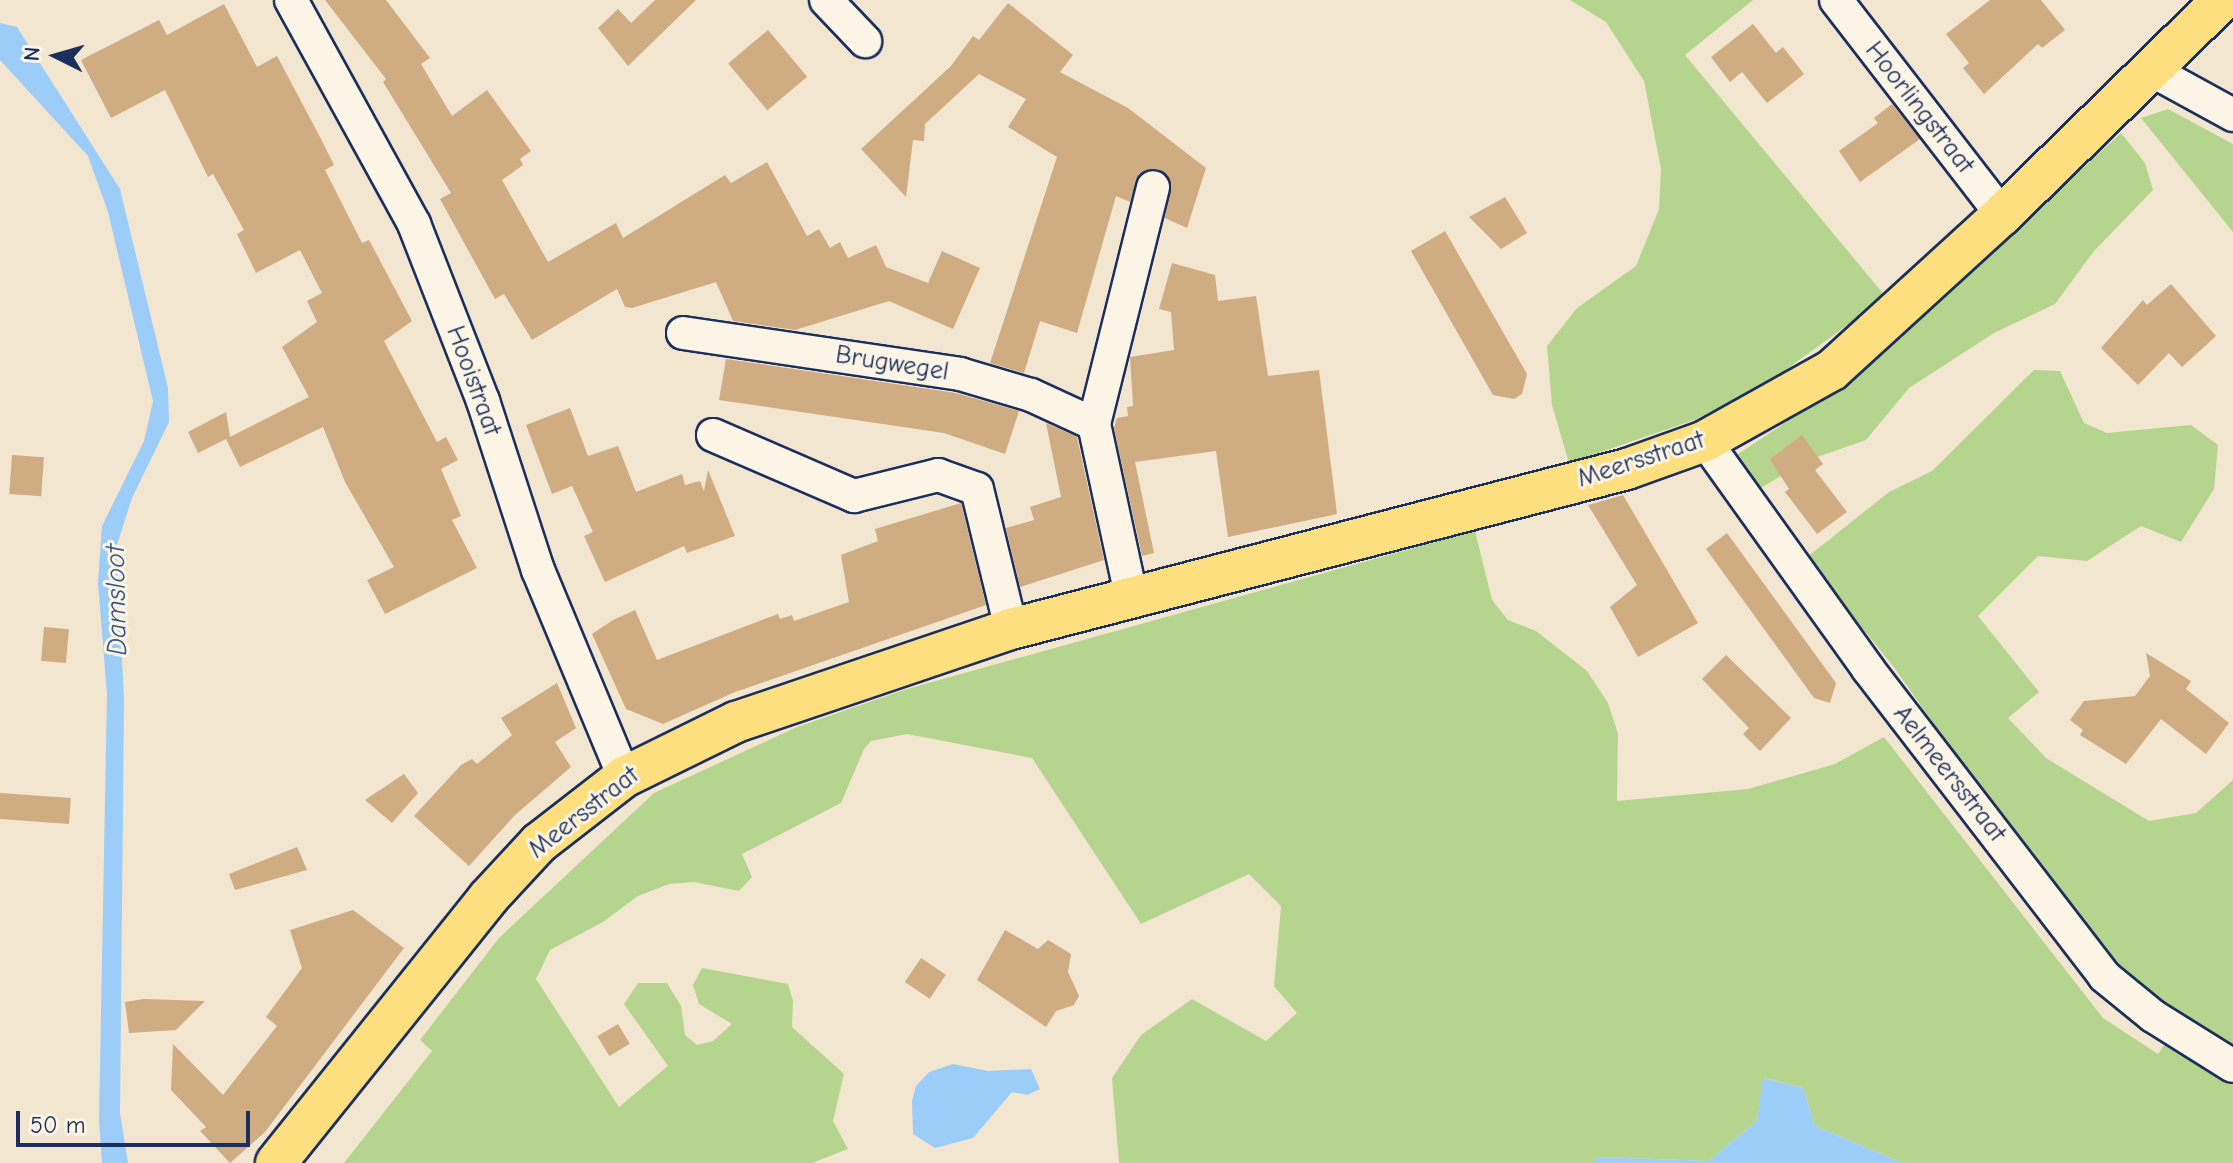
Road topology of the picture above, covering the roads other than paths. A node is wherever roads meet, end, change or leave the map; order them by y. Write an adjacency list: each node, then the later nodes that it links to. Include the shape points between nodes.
1 (291, 0): 16 (street, Hooistraat, via 414,224 483,401 538,570)
2 (826, 0): 5 (street)
3 (1836, 0): 9 (street, Hoorlingstraat)
4 (2222, 0): 6 (main road, Meersstraat)
5 (865, 41)
6 (2149, 69): 7 (street); 9 (main road, Meersstraat)
7 (2233, 115)
8 (1153, 187): 11 (street)
9 (2002, 215): 13 (main road, Meersstraat, via 1832,370)
10 (683, 333): 11 (street, Brugwegel, via 960,374 1031,395)
11 (1094, 424): 14 (street)
12 (713, 435): 15 (street, via 854,496 938,475 977,489)
13 (1705, 441): 14 (main road, Meersstraat, via 1627,469); 17 (street, Aelmeersstraat, via 1858,656 2104,976 2153,1016)
14 (1131, 595): 15 (main road, Meersstraat)
15 (1011, 629): 16 (main road, Meersstraat, via 736,722)
16 (624, 777): 18 (main road, Meersstraat, via 539,843 488,898)
17 (2233, 1066)
18 (276, 1163)

